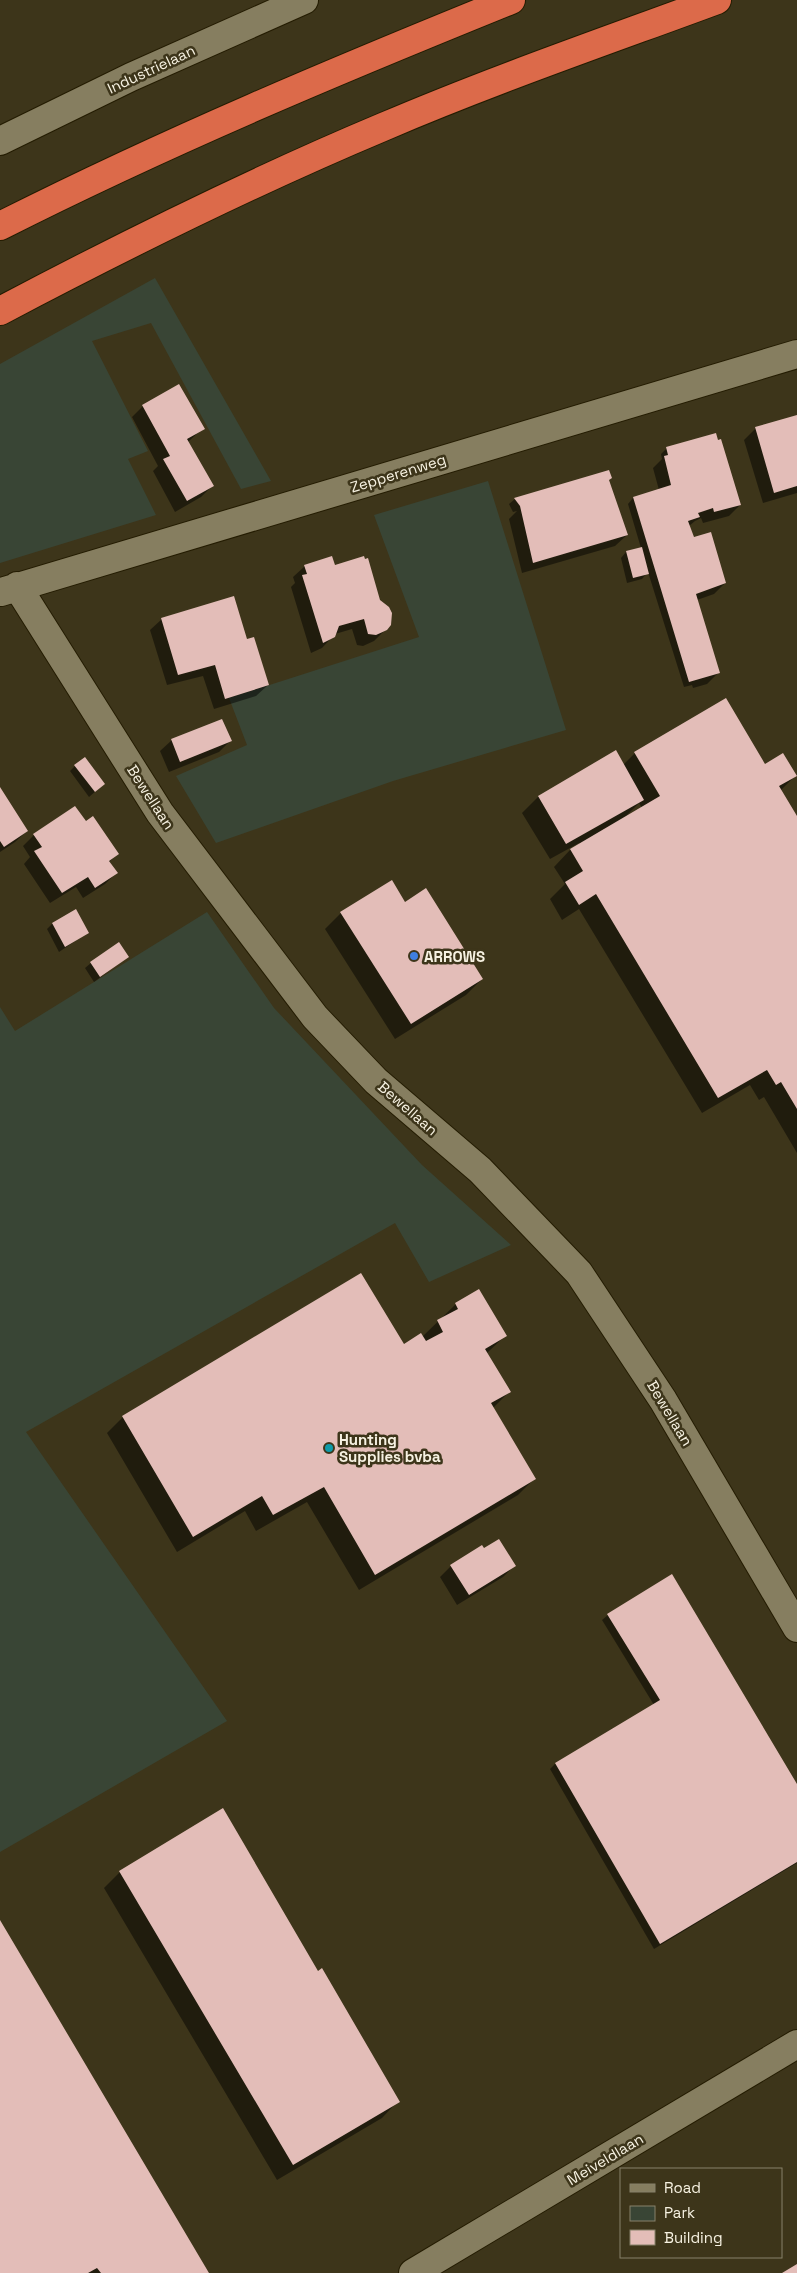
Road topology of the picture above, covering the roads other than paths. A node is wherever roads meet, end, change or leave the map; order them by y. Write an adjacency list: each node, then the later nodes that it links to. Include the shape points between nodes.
1 (304, 0): 4 (street, Industrielaan, via 132,77)
2 (510, 0): 5 (highway, via 272,98)
3 (718, 0): 6 (highway, via 383,127 195,212)
4 (0, 141)
5 (0, 226)
6 (0, 311)
7 (797, 354): 8 (street, Zepperenweg)
8 (9, 589): 9 (street, Bewellaan, via 160,813 314,1017 376,1081 480,1170 579,1273 663,1400)
9 (797, 1628)
10 (797, 2044): 11 (street, Meiveldlaan)
11 (413, 2273)

